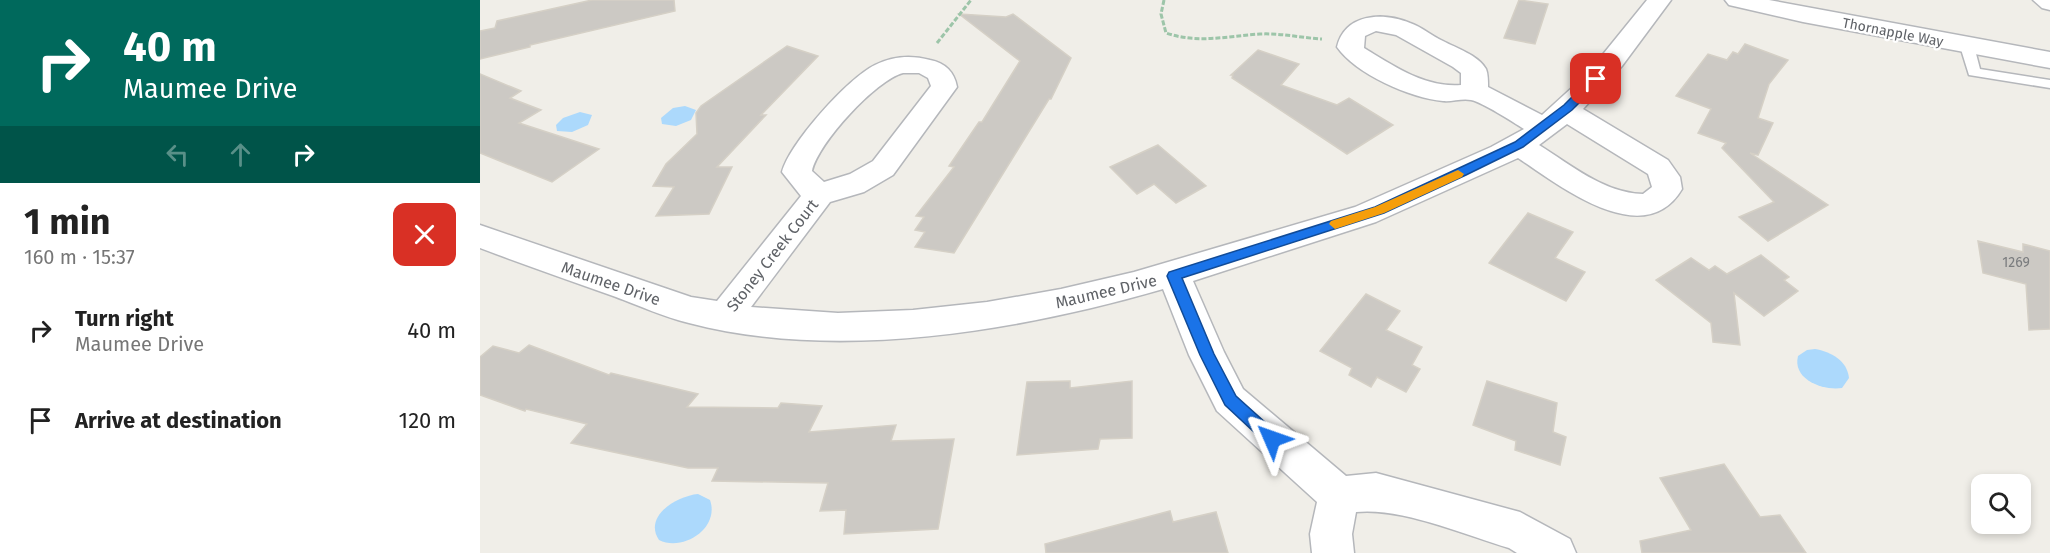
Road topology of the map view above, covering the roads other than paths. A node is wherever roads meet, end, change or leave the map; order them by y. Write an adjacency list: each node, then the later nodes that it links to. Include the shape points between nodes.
1 (1659, 0): 9 (street, Maumee Drive, via 1622,50)
2 (1737, 0): 5 (street, Thornapple Way)
3 (2045, 0): 4 (street)
4 (2050, 3)
5 (1967, 46): 6 (street, Thornapple Way); 7 (lane, via 1974,72)
6 (2050, 60)
7 (2050, 84)
8 (1475, 91): 8 (street, via 1474,71 1466,64 1388,23 1361,26 1350,42 1355,53 1405,83 1456,95); 9 (street)
9 (1543, 127): 12 (street, Maumee Drive, via 1379,210)
10 (820, 193): 10 (street, Stoney Creek Court, via 845,188 883,168 944,87 938,71 920,64 901,65 883,71 850,99 801,159 797,172 809,188); 13 (street, Stoney Creek Court)
11 (480, 236): 13 (street, Maumee Drive, via 679,306)
12 (1174, 276): 13 (street, Maumee Drive, via 1062,302 947,322 825,327); 14 (street, via 1230,400)
13 (724, 317)
14 (1339, 495): 15 (street, via 1331,534); 16 (street, via 1376,491 1407,498 1520,532)
15 (1333, 553)
16 (1555, 553)

